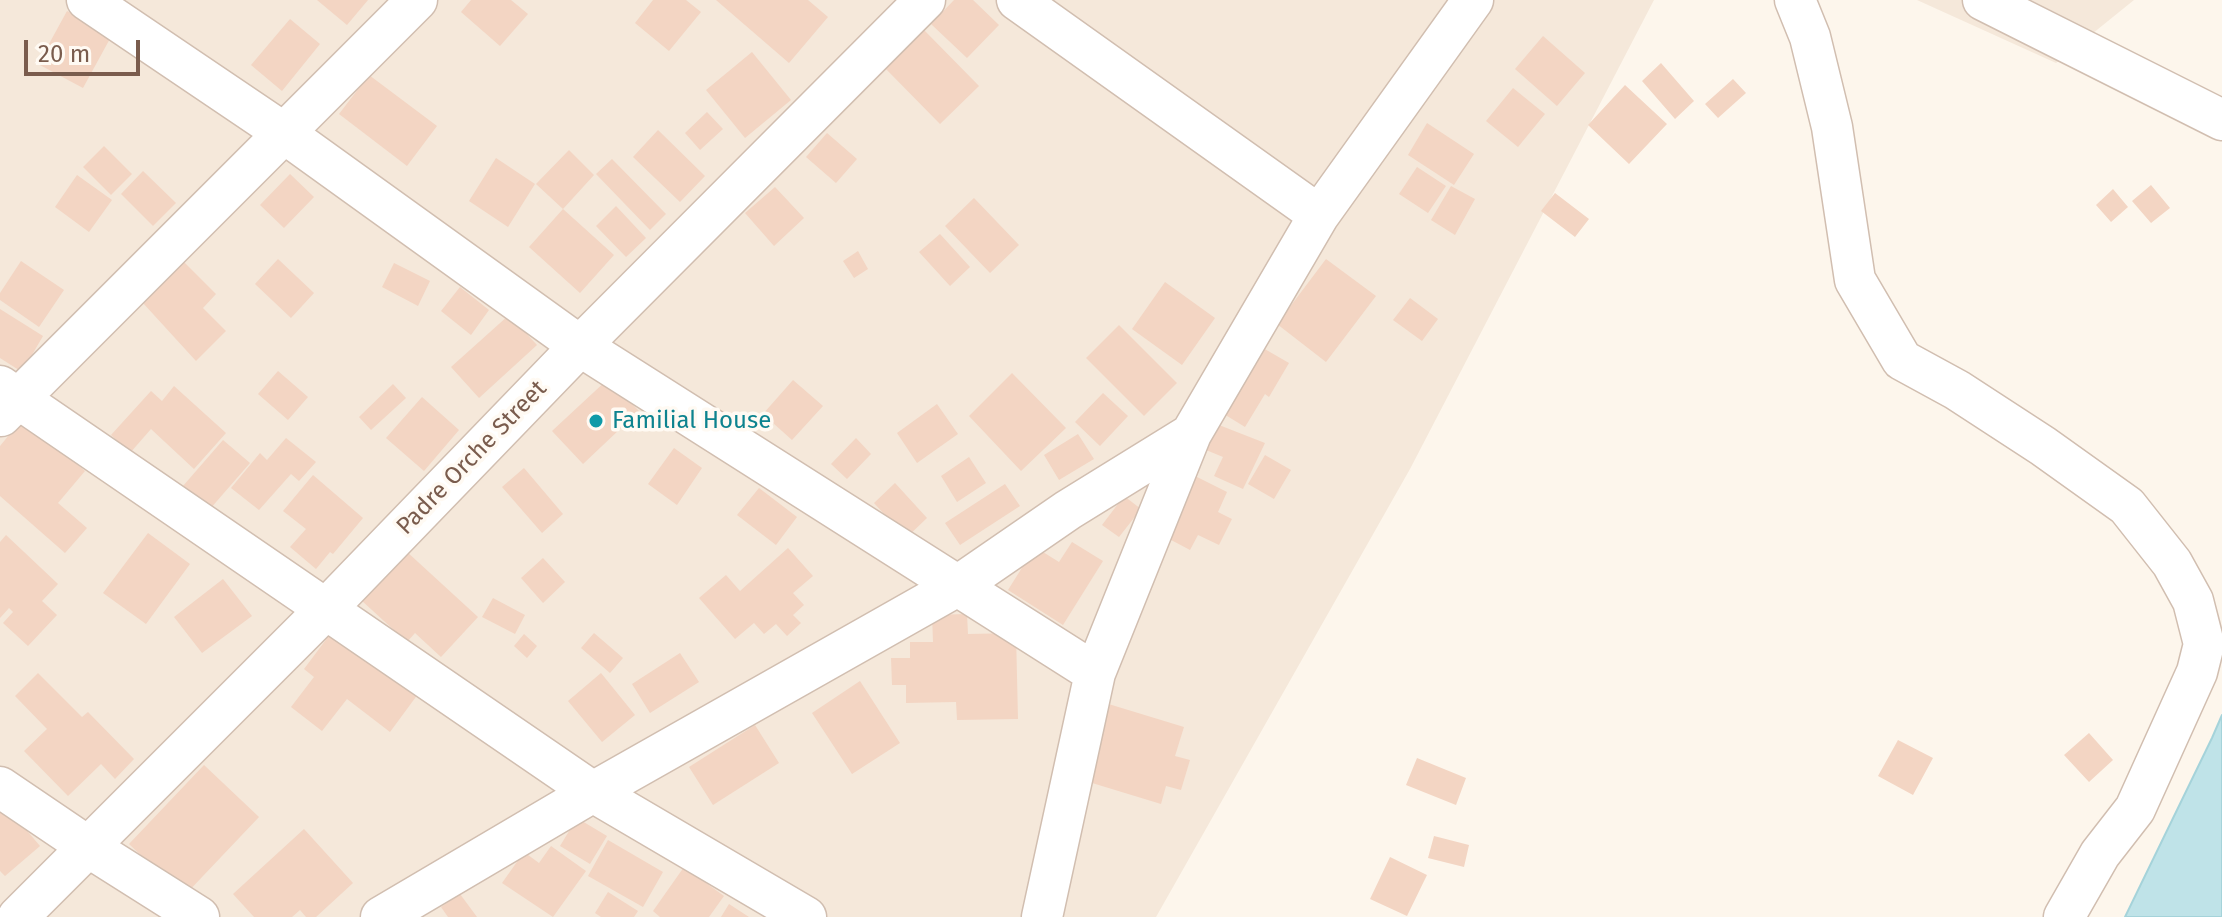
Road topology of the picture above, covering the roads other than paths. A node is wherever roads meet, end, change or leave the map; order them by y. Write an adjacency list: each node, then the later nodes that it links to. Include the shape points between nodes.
1 (87, 0): 9 (street)
2 (417, 0): 9 (street)
3 (925, 0): 11 (street, Padre Orche Street)
4 (1017, 0): 10 (street)
5 (1473, 0): 10 (street)
6 (1795, 0): 25 (street, via 1810,37 1832,127 1855,280 1902,360 1967,396 2127,506 2172,563 2193,601 2204,644 2197,672 2135,809 2100,854)
7 (1983, 0): 8 (street)
8 (2222, 120)
9 (284, 133): 11 (street); 12 (street)
10 (1319, 215): 13 (street)
11 (580, 346): 14 (street); 15 (street, Padre Orche Street)
12 (6, 400): 15 (street)
13 (1191, 434): 14 (street); 16 (street)
14 (959, 585): 16 (street); 18 (street)
15 (325, 610): 18 (street); 19 (street, Padre Orche Street)
16 (1095, 673): 24 (street)
17 (0, 787): 19 (street)
18 (593, 792): 22 (street); 23 (street)
19 (90, 848): 20 (street, Padre Orche Street); 21 (street)
20 (18, 917)
21 (199, 917)
22 (381, 917)
23 (806, 917)
24 (1042, 917)
25 (2064, 917)

